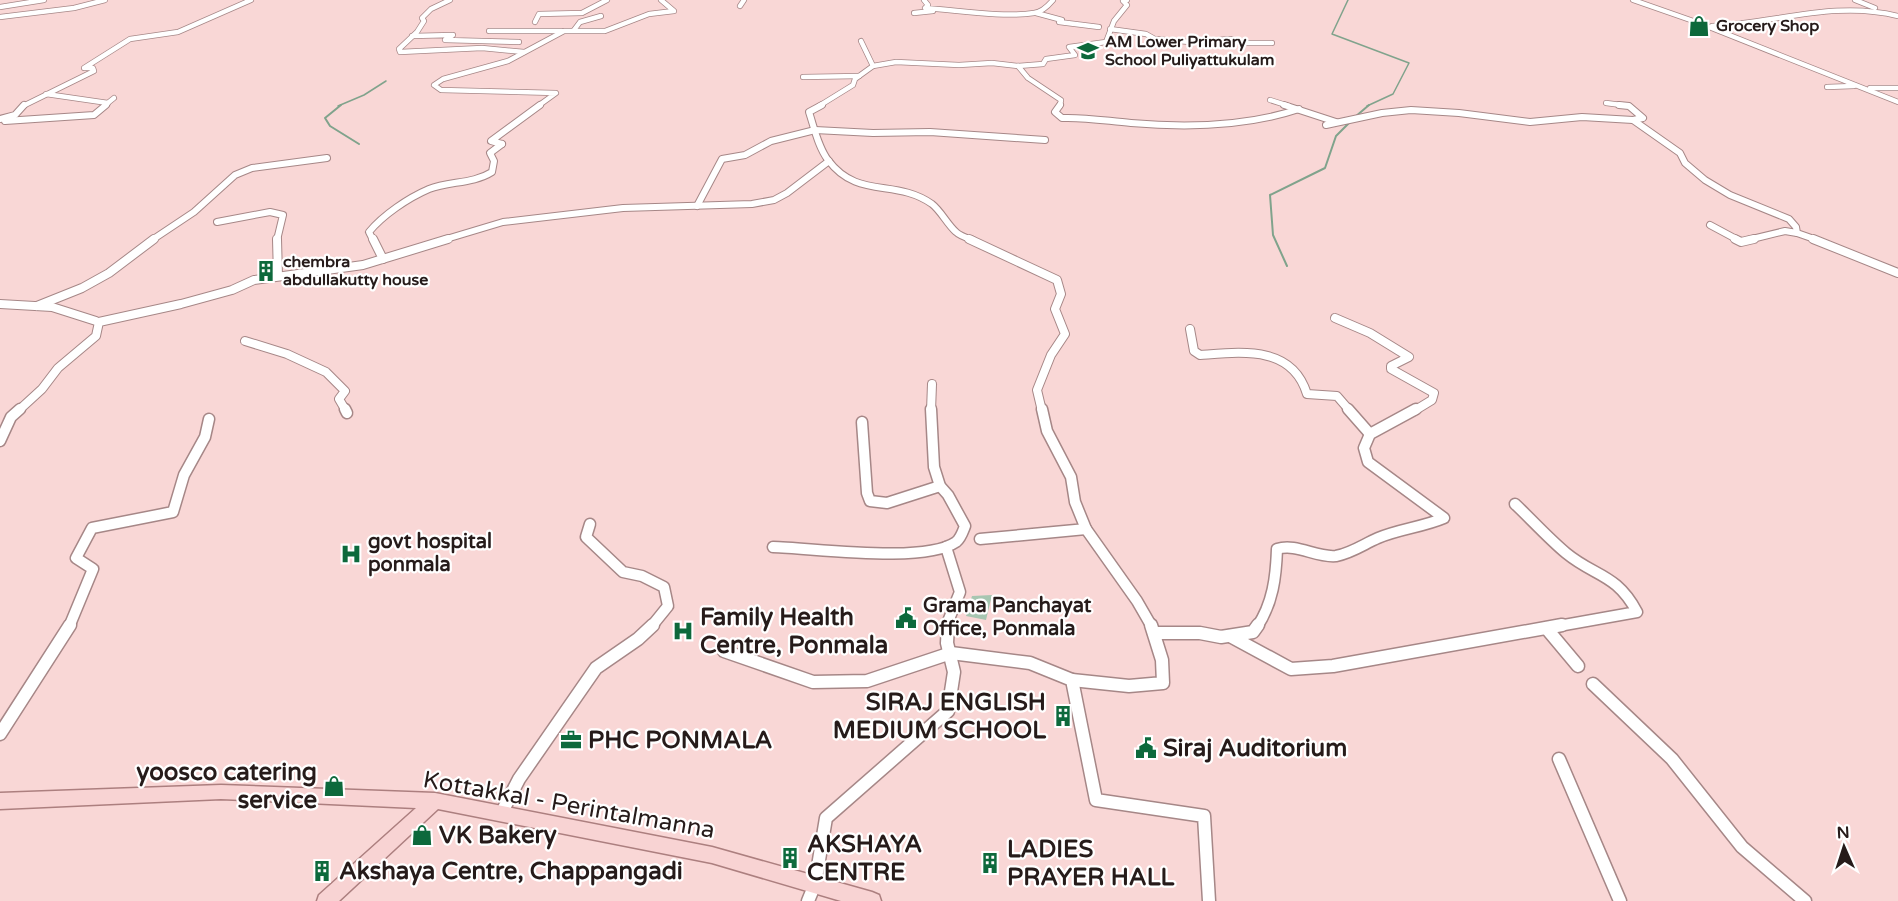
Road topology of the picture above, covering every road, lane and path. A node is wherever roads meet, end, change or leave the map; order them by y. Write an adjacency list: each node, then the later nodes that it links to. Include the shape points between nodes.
1 (44, 0): 14 (street)
2 (105, 0): 21 (street)
3 (251, 0): 41 (street, via 178,32 130,39 84,68 94,71)
4 (450, 0): 29 (street, via 431,9)
5 (607, 0): 22 (street, via 582,13 539,14)
6 (661, 0): 25 (street, via 674,11 642,16 605,31)
7 (744, 0): 13 (street)
8 (924, 0): 15 (street, via 928,5 925,8)
9 (1053, 0): 18 (street)
10 (1127, 0): 28 (street)
11 (1633, 0): 23 (street)
12 (1855, 0): 16 (street)
13 (740, 6)
14 (0, 7)
15 (942, 10): 17 (street); 18 (street)
16 (1880, 10): 20 (street); 23 (street, via 1827,9 1735,26)
17 (914, 13)
18 (1036, 13): 24 (street, via 1065,24)
19 (601, 16): 25 (street, via 580,22)
20 (1898, 16)
21 (0, 17)
22 (535, 22)
23 (1707, 26): 39 (street)
24 (1099, 27)
25 (574, 30): 27 (street)
26 (489, 31): 27 (street)
27 (564, 31): 33 (street)
28 (1109, 32): 32 (street, via 1190,42 1230,39); 35 (street, via 1106,42 1070,47 1075,55)
29 (412, 36): 31 (street, via 453,34 445,40); 33 (street, via 400,52 482,48)
30 (861, 41): 34 (street)
31 (519, 42)
32 (1272, 43)
33 (524, 52): 60 (street, via 434,85 441,90 556,93 491,141 502,144 490,153 494,158 492,172 430,189 379,220 369,232)
34 (873, 66): 35 (street, via 902,61); 36 (street)
35 (1018, 66): 47 (street, via 1028,78 1061,100 1054,112 1062,118 1217,125 1269,119)
36 (859, 76): 37 (street); 52 (street, via 842,93 809,112)
37 (802, 77)
38 (1827, 87): 39 (street)
39 (1862, 87): 40 (street); 44 (street)
40 (1898, 88)
41 (46, 94): 45 (street); 48 (street, via 26,103 15,115)
42 (114, 98): 45 (street)
43 (1270, 100): 47 (street)
44 (1898, 102)
45 (108, 103): 48 (street, via 94,115)
46 (1606, 103): 49 (street, via 1629,106 1643,118)
47 (1299, 109): 50 (street)
48 (0, 119)
49 (1633, 120): 50 (street, via 1582,117 1530,122 1411,110); 59 (street, via 1680,153 1705,180 1730,195 1789,219)
50 (1337, 122): 51 (street)
51 (1326, 125)
52 (815, 130): 53 (street); 55 (street); 56 (street, via 771,141 746,155 722,159)
53 (1045, 140)
54 (327, 158): 64 (street, via 235,174 194,212 109,273)
55 (829, 160): 56 (street, via 774,200); 78 (street, via 852,182 898,189 932,204 957,233 1057,280 1061,294 1056,309 1065,334 1051,355 1037,390 1047,431 1071,477 1075,502)
56 (697, 206): 60 (street, via 623,208 503,222)
57 (217, 222): 62 (street, via 270,212 283,215 276,243)
58 (1710, 225): 59 (street, via 1741,242 1785,231)
59 (1797, 233): 61 (street)
60 (383, 259): 62 (street)
61 (1898, 273)
62 (278, 276): 74 (street, via 99,322 96,336 10,417)
63 (0, 304): 64 (street)
64 (37, 306): 66 (street, via 64,309)
65 (1335, 318): 73 (street, via 1370,333 1409,357 1391,369 1434,393 1432,400)
66 (96, 321)
67 (1190, 330): 73 (street, via 1194,351 1200,356 1273,356 1285,362 1305,382 1307,394 1337,396)
68 (245, 341): 70 (street, via 326,372 345,391 339,399)
69 (932, 384): 75 (street, via 933,453)
70 (347, 413)
71 (209, 419): 90 (street, via 205,437 184,475 173,512 92,528 76,558 93,569 67,632)
72 (861, 422): 75 (street, via 870,501 887,502)
73 (1370, 434): 84 (street, via 1364,448 1368,462 1444,518 1334,556 1287,546 1277,549 1276,574 1266,615 1253,632)
74 (0, 441)
75 (940, 486): 81 (street, via 965,526 959,540)
76 (1515, 504): 82 (street, via 1567,554 1611,579 1637,612)
77 (590, 524): 94 (street, via 586,537 623,572 642,576 664,588 668,606 638,639 596,668 519,779)
78 (1086, 529): 79 (street); 83 (street, via 1123,579)
79 (980, 539)
80 (773, 547): 81 (street, via 886,551)
81 (946, 547): 86 (street, via 960,592 949,619 947,644)
82 (1547, 629): 84 (street, via 1333,666 1291,669); 87 (street)
83 (1154, 633): 84 (street); 88 (street, via 1164,663 1163,683 1141,687)
84 (1230, 636)
85 (724, 651): 86 (street, via 813,682 867,681)
86 (951, 654): 88 (street, via 1030,663); 95 (street, via 954,672 948,711 826,818)
87 (1578, 666)
88 (1072, 680): 99 (street, via 1096,800 1204,816)
89 (1593, 684): 101 (street, via 1672,759 1742,847)
90 (0, 734)
91 (1559, 759): 100 (street)
92 (0, 801): 93 (main road, Kottakkal - Perintalmanna, via 221,792)
93 (435, 801): 94 (main road, Kottakkal - Perintalmanna); 96 (main road)
94 (501, 814): 95 (main road, Kottakkal - Perintalmanna, via 712,855)
95 (815, 884): 97 (street); 98 (main road, Kottakkal - Perintalmanna)
96 (326, 901)
97 (808, 901)
98 (872, 901)
99 (1209, 901)
100 (1620, 901)
101 (1805, 901)

